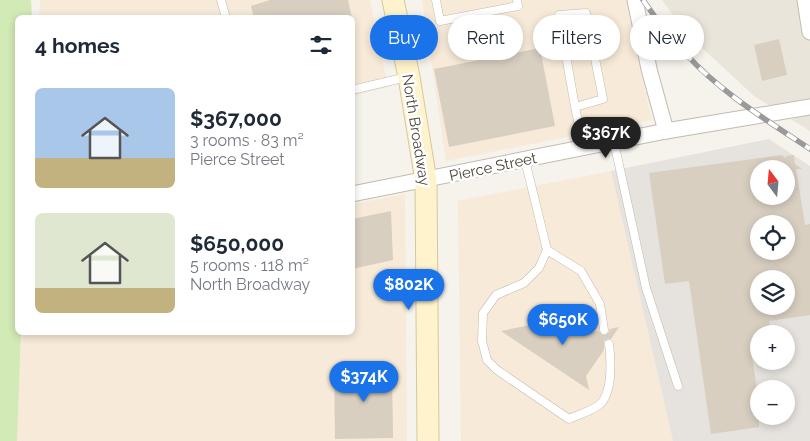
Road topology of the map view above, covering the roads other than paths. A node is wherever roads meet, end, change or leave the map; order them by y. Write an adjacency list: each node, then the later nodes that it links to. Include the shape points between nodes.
1 (221, 0): 7 (lane)
2 (393, 0): 9 (main road, North Broadway)
3 (436, 0): 4 (lane, via 440,20 518,6)
4 (517, 0)
5 (636, 0): 13 (street, via 648,69)
6 (805, 0): 8 (street)
7 (225, 15)
8 (810, 32)
9 (409, 76): 10 (lane); 17 (main road, North Broadway)
10 (355, 89)
11 (575, 107): 11 (lane, via 559,15 586,13 603,99); 15 (lane)
12 (810, 107): 13 (street, Pierce Street)
13 (666, 132): 14 (street, Pierce Street)
14 (614, 142): 15 (street, Pierce Street); 22 (lane, via 646,288)
15 (584, 148): 16 (street, Pierce Street)
16 (525, 160): 17 (street, Pierce Street); 19 (lane)
17 (426, 181): 18 (street, Pierce Street); 23 (main road, North Broadway)
18 (355, 193)
19 (547, 250): 20 (lane, via 581,271 600,304); 21 (lane, via 539,268 524,283 496,295 483,313 482,341 487,360 569,419 600,404 610,385)
20 (604, 330)
21 (608, 344)
22 (678, 386)
23 (428, 441)

